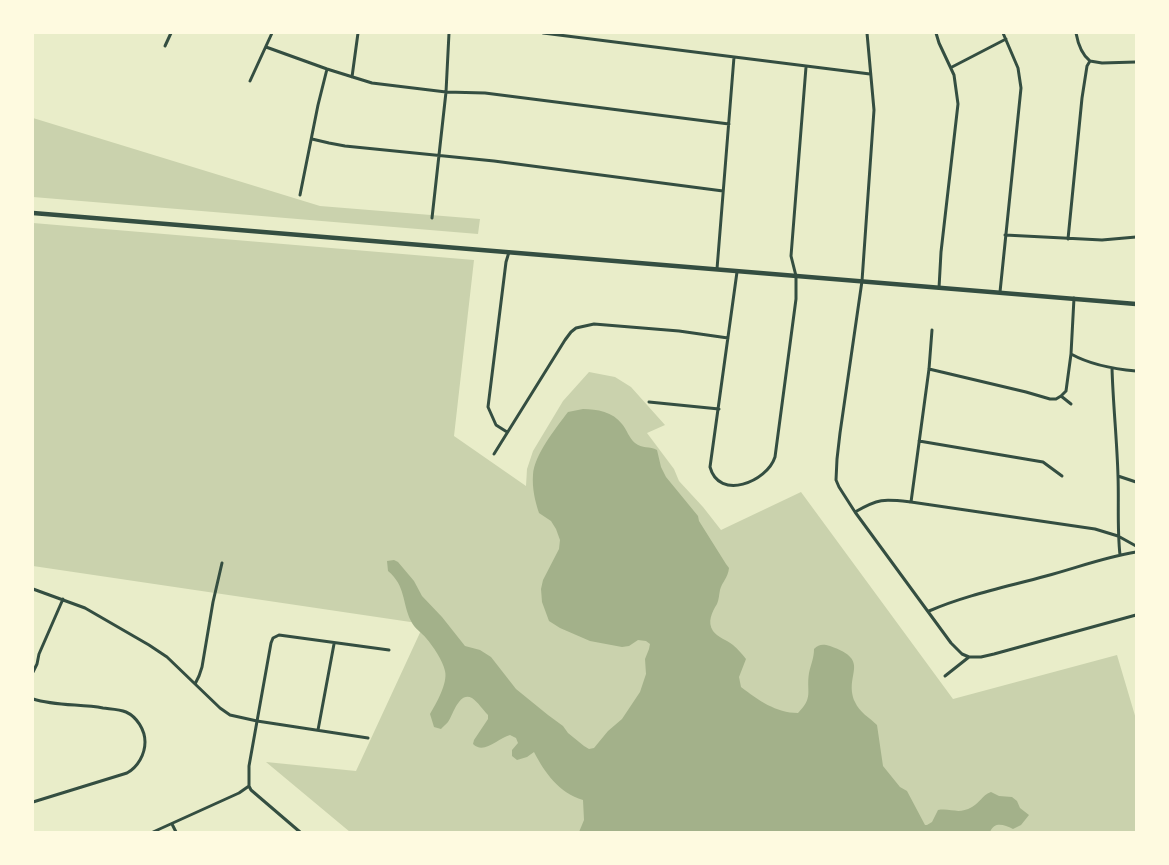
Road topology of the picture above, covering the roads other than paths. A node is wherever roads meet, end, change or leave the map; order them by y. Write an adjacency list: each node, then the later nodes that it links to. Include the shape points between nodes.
1 (171, 33): 11 (street)
2 (272, 33): 12 (street)
3 (358, 33): 20 (street)
4 (449, 33): 22 (street)
5 (543, 33): 13 (street)
6 (867, 33): 19 (street)
7 (936, 33): 17 (street)
8 (1003, 33): 10 (street)
9 (1076, 33): 14 (street, via 1080,48)
10 (1006, 39): 17 (street); 30 (street, via 1021,88)
11 (165, 46)
12 (266, 47): 18 (street); 21 (street)
13 (734, 57): 16 (street); 23 (street)
14 (1090, 61): 15 (street); 32 (street, via 1082,98)
15 (1136, 62)
16 (806, 67): 19 (street); 36 (street, via 791,256)
17 (951, 67): 38 (street, via 958,104)
18 (327, 69): 20 (street); 24 (street)
19 (870, 74): 37 (street, via 874,110)
20 (352, 77): 22 (street)
21 (250, 81)
22 (446, 92): 23 (street, via 485,93); 25 (street)
23 (729, 124): 26 (street)
24 (312, 139): 25 (street, via 345,146); 27 (street)
25 (440, 154): 26 (street); 29 (street)
26 (723, 191): 34 (street)
27 (300, 195)
28 (33, 213): 33 (main road)
29 (432, 219)
30 (1005, 235): 32 (street); 39 (street)
31 (1136, 237): 32 (street)
32 (1068, 239)
33 (509, 252): 34 (main road); 52 (street, via 488,407 496,425)
34 (717, 269): 35 (main road)
35 (738, 271): 36 (main road); 43 (street)
36 (796, 276): 37 (main road); 51 (street, via 773,462 764,473 740,486 718,481 710,467)
37 (862, 281): 38 (main road); 59 (street, via 836,472 839,487)
38 (939, 288): 39 (main road)
39 (1000, 292): 40 (main road)
40 (1074, 298): 41 (main road); 44 (street)
41 (1136, 304)
42 (932, 330): 45 (street)
43 (728, 338): 51 (street); 52 (street, via 594,324 576,328)
44 (1071, 354): 46 (street); 48 (street, via 1066,391)
45 (928, 369): 48 (street, via 1050,399); 53 (street)
46 (1112, 369): 47 (street); 56 (street)
47 (1136, 371)
48 (1061, 396): 50 (street)
49 (649, 402): 51 (street)
50 (1071, 404)
51 (719, 409)
52 (507, 432): 54 (street)
53 (919, 441): 55 (street, via 1043,462); 58 (street)
54 (494, 454)
55 (1062, 476)
56 (1118, 476): 57 (street); 60 (street)
57 (1136, 482)
58 (911, 502): 59 (street, via 881,499); 60 (street, via 1088,528)
59 (855, 512): 67 (street)
60 (1118, 536): 61 (street); 63 (street)
61 (1136, 546)
62 (1136, 552): 63 (street)
63 (1120, 555): 67 (street, via 954,600)
64 (222, 563): 76 (street, via 200,676)
65 (33, 589): 66 (street)
66 (63, 599): 71 (street); 76 (street, via 149,645)
67 (929, 611): 73 (street, via 959,652)
68 (1136, 615): 73 (street, via 994,654)
69 (334, 643): 70 (street); 78 (street, via 279,635 273,638); 79 (street)
70 (389, 650)
71 (39, 654): 72 (street); 74 (street)
72 (33, 655)
73 (969, 657): 75 (street)
74 (33, 672)
75 (945, 676)
76 (195, 684): 78 (street, via 225,713)
77 (33, 699): 82 (street, via 126,712 140,725 145,745 131,771)
78 (257, 721): 79 (street); 81 (street)
79 (318, 730): 80 (street)
80 (368, 738)
81 (249, 786): 83 (street); 86 (street)
82 (33, 802)
83 (172, 824): 84 (street); 85 (street)
84 (153, 832)
85 (176, 832)
86 (300, 832)

